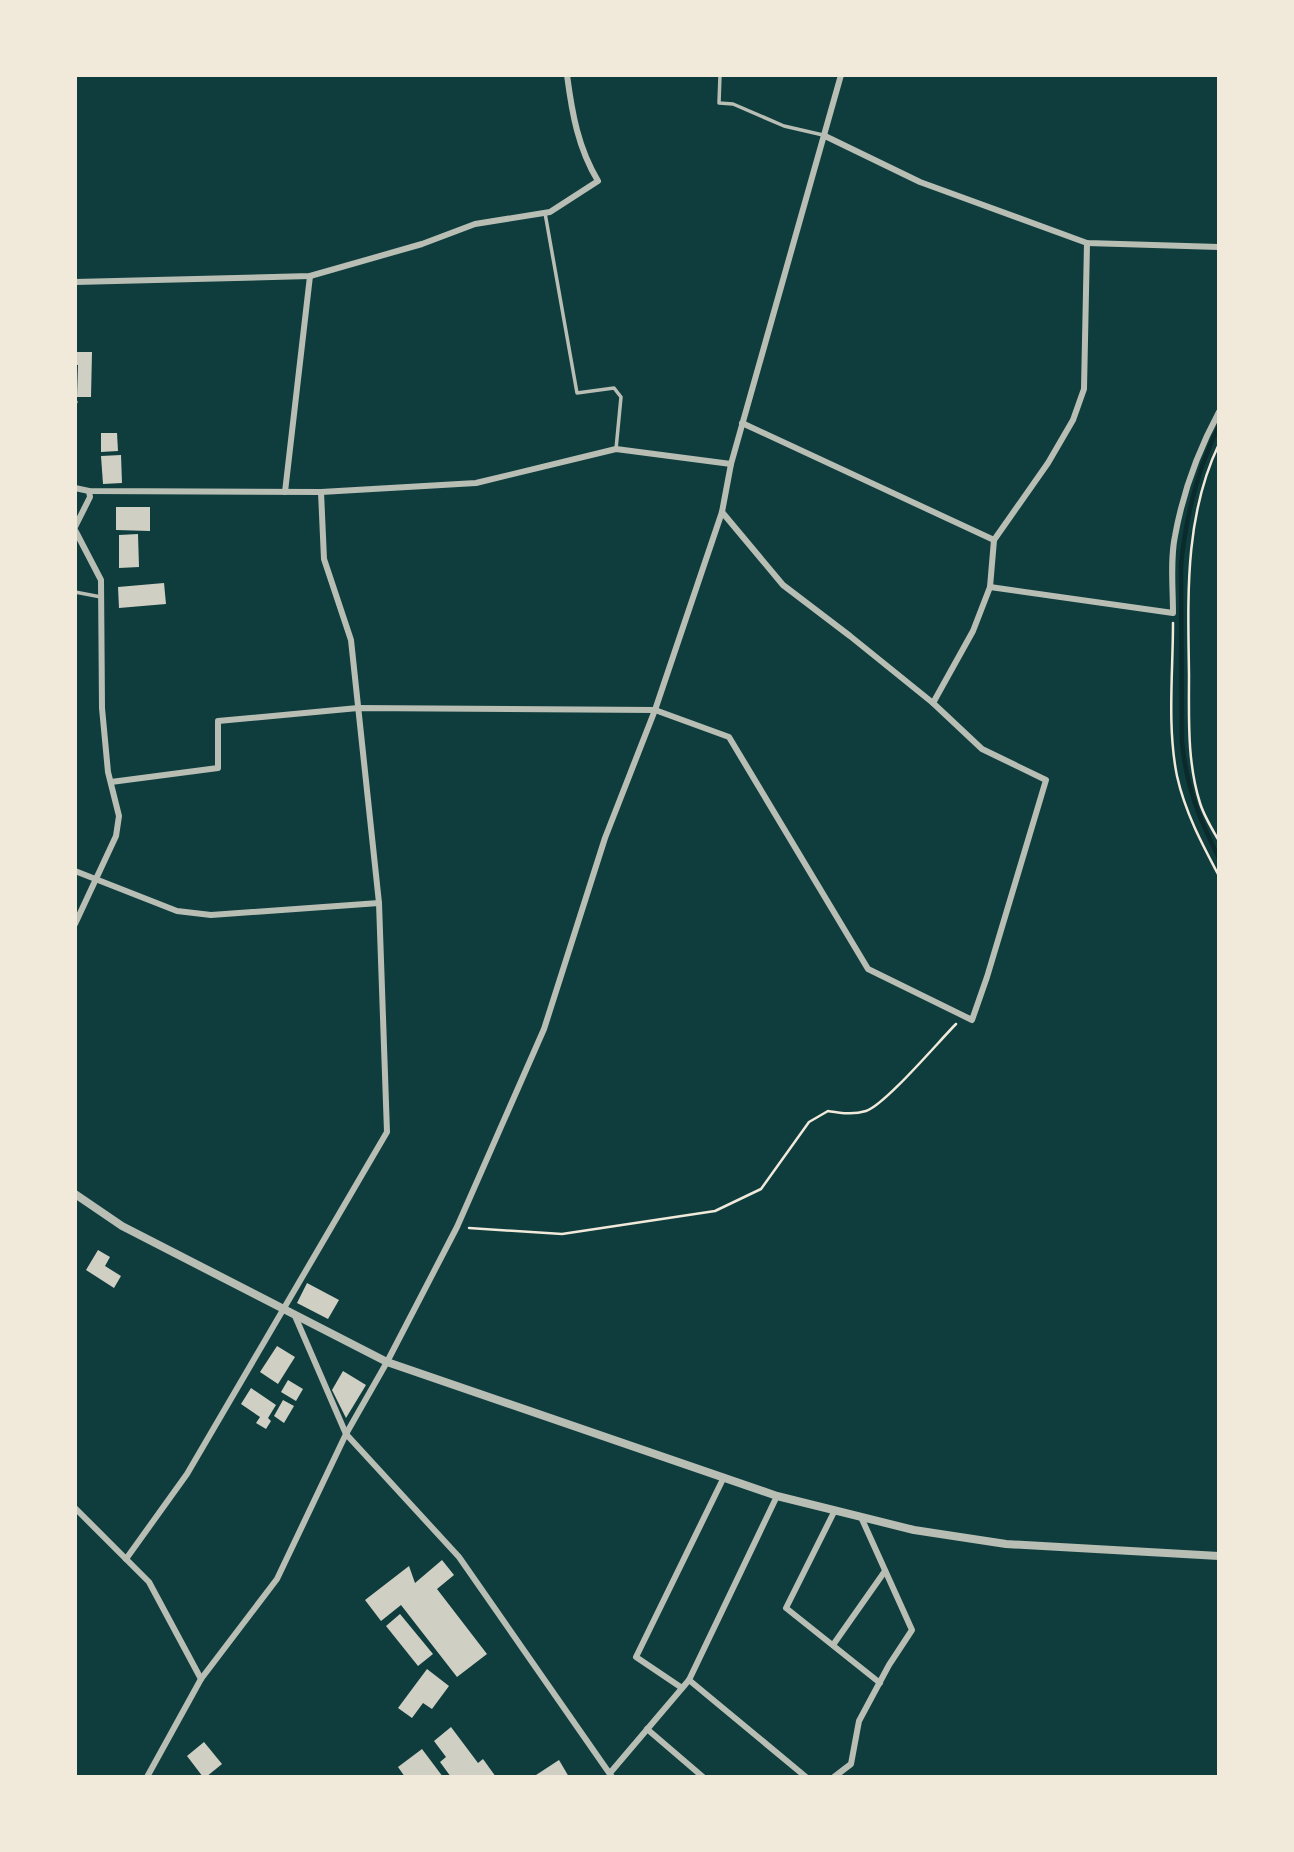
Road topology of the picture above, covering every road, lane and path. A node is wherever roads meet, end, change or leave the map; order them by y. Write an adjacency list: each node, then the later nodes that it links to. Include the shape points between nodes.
1 (567, 75): 5 (street, via 585,159 598,181)
2 (720, 75): 4 (lane, via 719,103)
3 (841, 75): 4 (street)
4 (825, 136): 6 (street, via 920,182); 11 (street)
5 (545, 213): 8 (street, via 475,224); 13 (lane, via 577,393 614,388 621,397)
6 (1087, 243): 7 (street); 21 (street, via 1084,388 1073,420 1048,463)
7 (1219, 247)
8 (310, 276): 9 (street); 17 (street)
9 (75, 282)
10 (1219, 412): 25 (street, via 1200,448 1174,538)
11 (742, 424): 14 (street); 21 (street)
12 (1219, 444): 30 (path, via 1195,517 1188,608 1190,751 1200,805)
13 (616, 449): 14 (street); 18 (street, via 476,482)
14 (731, 464): 19 (street)
15 (75, 488): 16 (street)
16 (89, 491): 17 (street); 20 (street)
17 (285, 492): 18 (street)
18 (321, 492): 27 (street, via 324,559 351,640)
19 (722, 512): 26 (street, via 783,585); 28 (street)
20 (75, 528): 24 (street, via 100,580)
21 (994, 540): 22 (street)
22 (990, 587): 25 (street); 26 (street, via 973,631)
23 (75, 592): 24 (lane)
24 (101, 597): 29 (street, via 102,708)
25 (1173, 613): 32 (path, via 1172,716 1177,775 1194,829)
26 (933, 703): 36 (street, via 982,749 1046,780 972,1020)
27 (358, 708): 28 (street); 29 (street, via 218,721 218,768); 34 (street)
28 (655, 710): 36 (street, via 729,737 868,969); 38 (street, via 605,838 544,1028)
29 (111, 782): 33 (street, via 118,816 116,836)
30 (1219, 841)
31 (75, 871): 33 (street)
32 (1219, 876)
33 (97, 878): 34 (street, via 177,911 211,915); 35 (street)
34 (379, 903): 39 (street, via 387,1132)
35 (75, 924)
36 (963, 1016): 38 (path, via 869,1110 849,1114 828,1111 809,1122 761,1189 715,1211 562,1234)
37 (75, 1194): 39 (street, via 122,1226)
38 (457, 1227): 41 (street)
39 (284, 1310): 40 (street); 49 (street, via 187,1474)
40 (295, 1316): 41 (street); 42 (street)
41 (387, 1362): 42 (street); 43 (street)
42 (346, 1434): 52 (street, via 277,1579); 57 (street, via 459,1557)
43 (724, 1477): 44 (street); 55 (street, via 636,1657)
44 (777, 1496): 46 (street); 53 (street)
45 (75, 1507): 49 (street)
46 (835, 1510): 47 (street); 51 (street, via 786,1608)
47 (861, 1517): 48 (street, via 1006,1544); 50 (street)
48 (1219, 1556)
49 (126, 1559): 52 (street, via 149,1582)
50 (886, 1571): 51 (street); 54 (street, via 912,1630)
51 (833, 1645): 54 (street)
52 (201, 1679): 58 (street)
53 (689, 1680): 55 (street); 60 (street)
54 (880, 1682): 61 (street, via 859,1721 851,1764)
55 (682, 1688): 56 (street)
56 (647, 1729): 57 (street); 59 (street)
57 (611, 1775)
58 (147, 1777)
59 (703, 1777)
60 (806, 1777)
61 (834, 1777)

